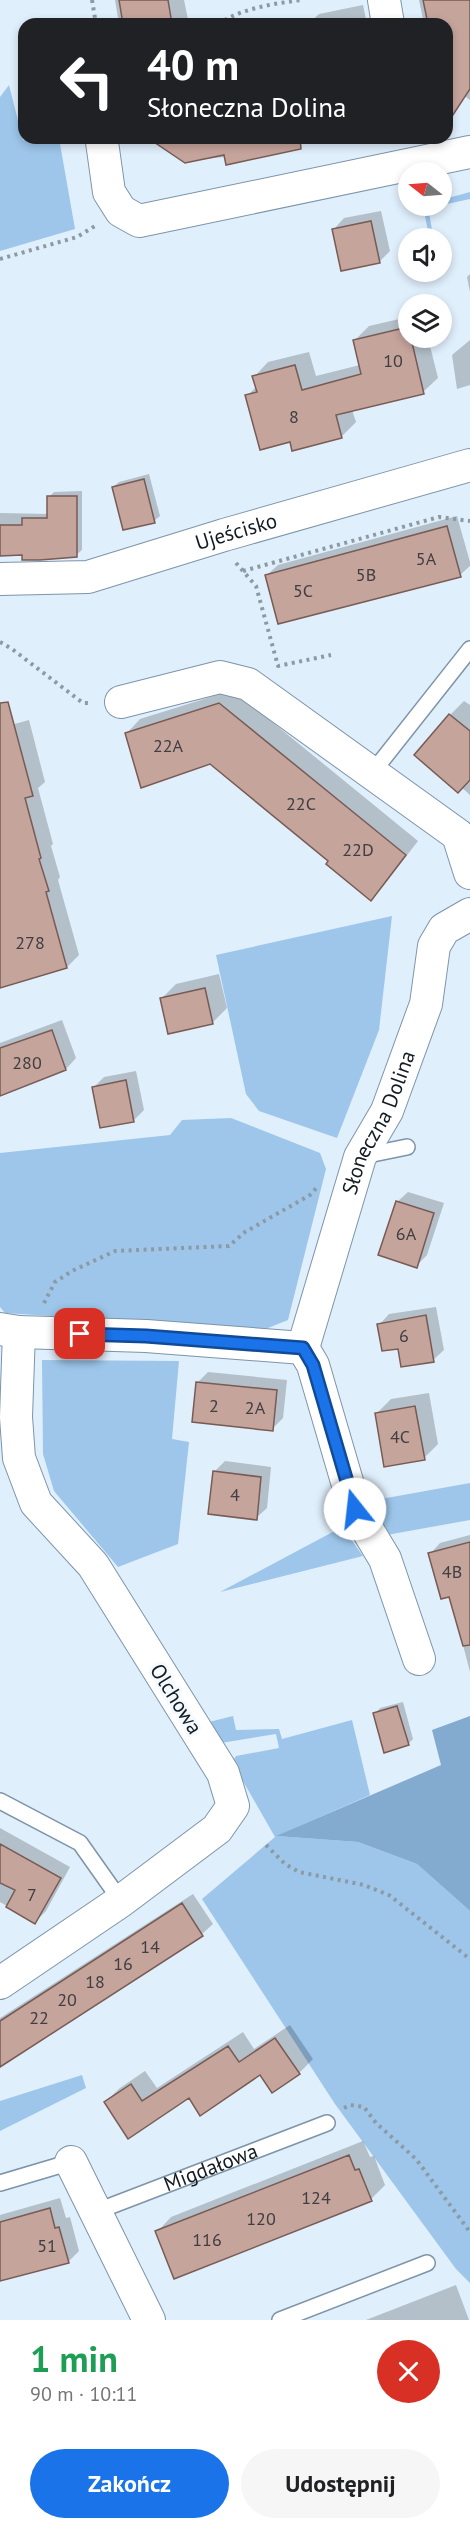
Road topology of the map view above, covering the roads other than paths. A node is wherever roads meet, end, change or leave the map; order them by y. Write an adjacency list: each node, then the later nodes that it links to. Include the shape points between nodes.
1 (384, 0): 2 (street)
2 (387, 18)
3 (102, 144): 4 (street, via 109,192 121,211 139,220)
4 (411, 151): 5 (street)
5 (470, 152)
6 (470, 465): 7 (street, Ujeścisko, via 88,577)
7 (0, 579)
8 (470, 649): 10 (lane)
9 (121, 702): 10 (street, via 220,677 248,684)
10 (372, 773): 11 (street, via 459,835)
11 (470, 873)
12 (470, 914): 14 (street, Słoneczna Dolina, via 444,929 434,946 426,1004 387,1111)
13 (407, 1147): 14 (lane)
14 (360, 1157): 16 (street, Słoneczna Dolina)
15 (18, 1331): 16 (street); 19 (street, Olchowa, via 19,1458 36,1503 93,1565 223,1773 232,1806 217,1829)
16 (303, 1348): 17 (street, via 313,1365 355,1509 385,1559)
17 (419, 1659)
18 (0, 1801): 19 (lane, via 80,1843)
19 (121, 1901): 20 (street, Olchowa)
20 (0, 1983)
21 (327, 2123): 24 (lane, Migdałowa)
22 (71, 2162): 23 (lane); 24 (street)
23 (0, 2182)
24 (95, 2212): 26 (street)
25 (427, 2263): 27 (lane)
26 (149, 2320)
27 (280, 2320)

